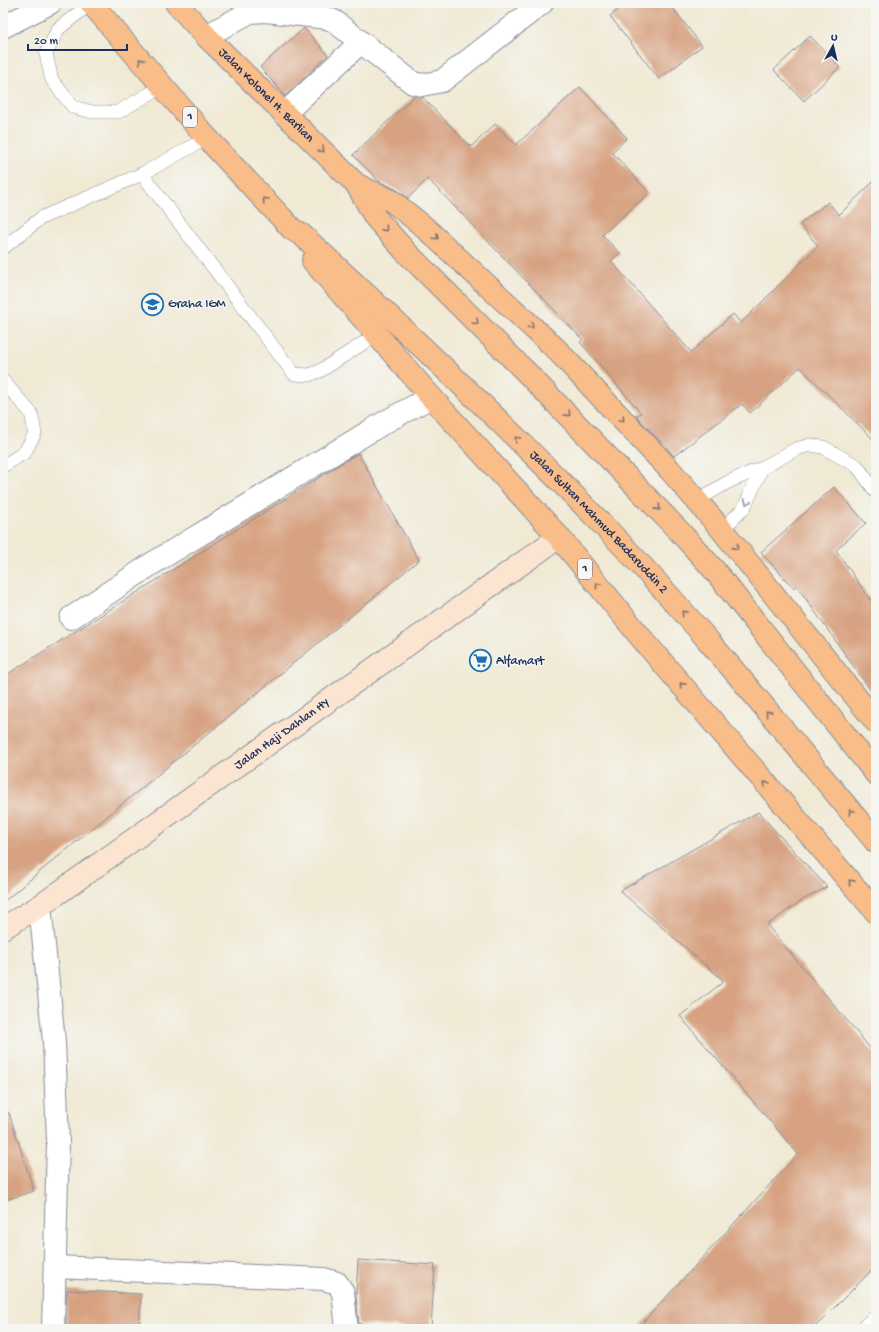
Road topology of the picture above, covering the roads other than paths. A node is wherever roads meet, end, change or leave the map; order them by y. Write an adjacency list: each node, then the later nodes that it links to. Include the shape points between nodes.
1 (50, 3): 5 (street)
2 (91, 3): 8 (highway, 1, one-way to 2); 8 (lane, via 58,29 46,54 52,80 73,107 92,112 118,112)
3 (176, 3): 6 (highway, Jalan Kolonel H. Barlian)
4 (542, 3): 7 (street, via 442,81 422,85 413,83)
5 (3, 27)
6 (206, 36): 7 (street, via 250,12 266,11 327,18); 9 (highway, Jalan Kolonel H. Barlian)
7 (361, 42): 9 (street)
8 (163, 86): 10 (highway, 1)
9 (284, 114): 12 (highway, Jalan Kolonel H. Barlian, one-way to 12)
10 (207, 138): 11 (lane); 13 (highway, 1, one-way to 10)
11 (142, 174): 14 (lane, via 41,218); 15 (lane, via 294,374 309,375 320,371)
12 (360, 191): 21 (highway, one-way to 21, via 392,201 423,226 554,348); 26 (highway, one-way to 26, via 375,217 405,251 638,486 710,565)
13 (297, 232): 15 (highway, 1, via 296,239); 27 (highway, Jalan Sultan Mahmud Badaruddin 2 / 1, one-way to 13, via 696,627 600,521 471,394)
14 (3, 248)
15 (376, 335): 17 (highway, 1)
16 (3, 380): 18 (lane, via 31,413 35,433 24,452)
17 (431, 397): 23 (highway, 1); 24 (street, via 153,563)
18 (3, 466)
19 (762, 468): 20 (lane, via 796,449 810,445 823,447 857,466); 21 (lane); 22 (lane, one-way to 22, via 744,508)
20 (876, 492)
21 (696, 501): 22 (highway)
22 (722, 530): 25 (highway, one-way to 25)
23 (559, 537): 28 (street, Jalan Haji Dahlan HY); 29 (highway, 1, one-way to 23, via 643,640)
24 (71, 618)
25 (876, 722)
26 (876, 774)
27 (876, 842)
28 (40, 906): 30 (street, Jalan Haji Dahlan HY); 31 (street, via 54,1041 58,1141)
29 (876, 912)
30 (3, 928)
31 (56, 1267): 33 (street); 34 (street, via 324,1279 337,1283 343,1292)
32 (876, 1316): 35 (lane)
33 (54, 1329)
34 (347, 1329)
35 (861, 1329)

